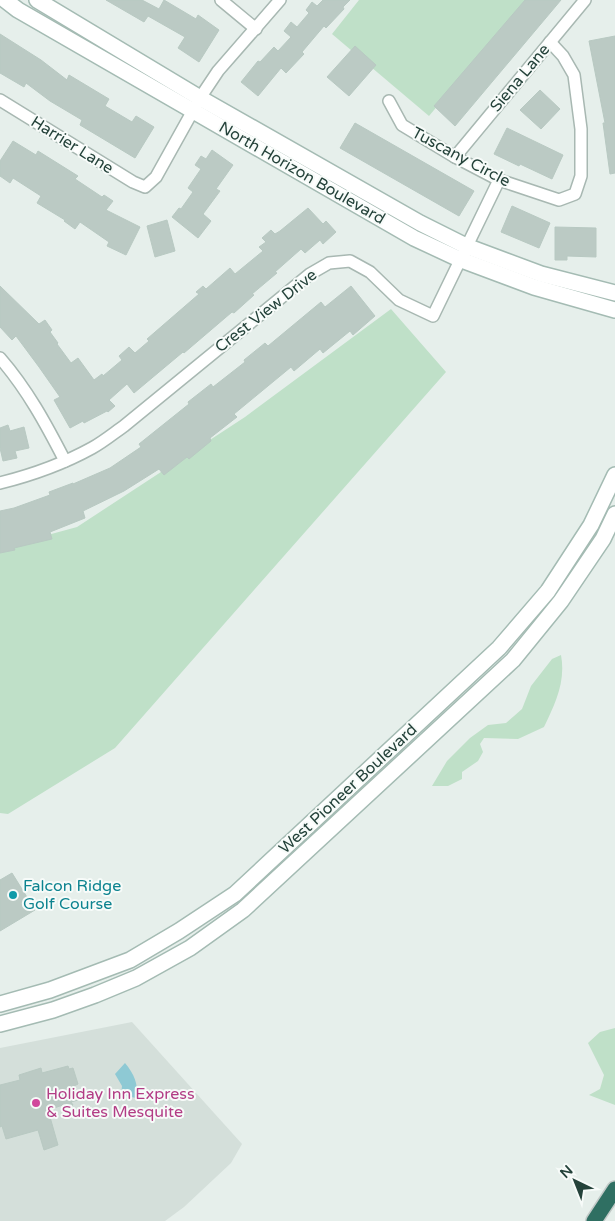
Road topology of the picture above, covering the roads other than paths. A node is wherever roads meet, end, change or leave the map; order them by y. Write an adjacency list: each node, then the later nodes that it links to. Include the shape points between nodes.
1 (5, 0): 10 (main road, North Horizon Boulevard, via 18,10)
2 (37, 0): 10 (main road, North Horizon Boulevard)
3 (221, 0): 6 (street)
4 (280, 0): 6 (street)
5 (585, 0): 7 (street, Siena Lane)
6 (256, 29): 10 (street, via 218,71)
7 (550, 42): 11 (street, Siena Lane); 12 (street, Tuscany Circle, via 574,75 581,128 581,176 575,194 559,200)
8 (0, 100): 10 (street, Harrier Lane, via 132,182 146,187 156,177)
9 (389, 101): 11 (street, Tuscany Circle, via 402,125)
10 (197, 104): 13 (main road, North Horizon Boulevard, via 414,238)
11 (455, 157): 12 (street, Tuscany Circle)
12 (499, 180): 13 (street, Crest View Drive)
13 (462, 253): 14 (main road, North Horizon Boulevard); 15 (main road, North Horizon Boulevard, via 534,287); 17 (street, Crest View Drive, via 433,316 399,300 370,272 350,261 329,263 310,274 124,426 94,448)
14 (615, 292)
15 (615, 310)
16 (0, 358): 17 (street, via 46,423)
17 (65, 461): 19 (street, Crest View Drive, via 21,478)
18 (615, 475): 21 (main road, West Pioneer Boulevard, via 591,525 548,591 499,648 235,894 130,960 50,990)
19 (0, 482)
20 (615, 514): 22 (main road, West Pioneer Boulevard, via 603,539 562,601 513,660 243,910 190,948 136,978 53,1010)
21 (0, 1004)
22 (0, 1024)
23 (615, 1189): 24 (highway)
24 (594, 1221)

